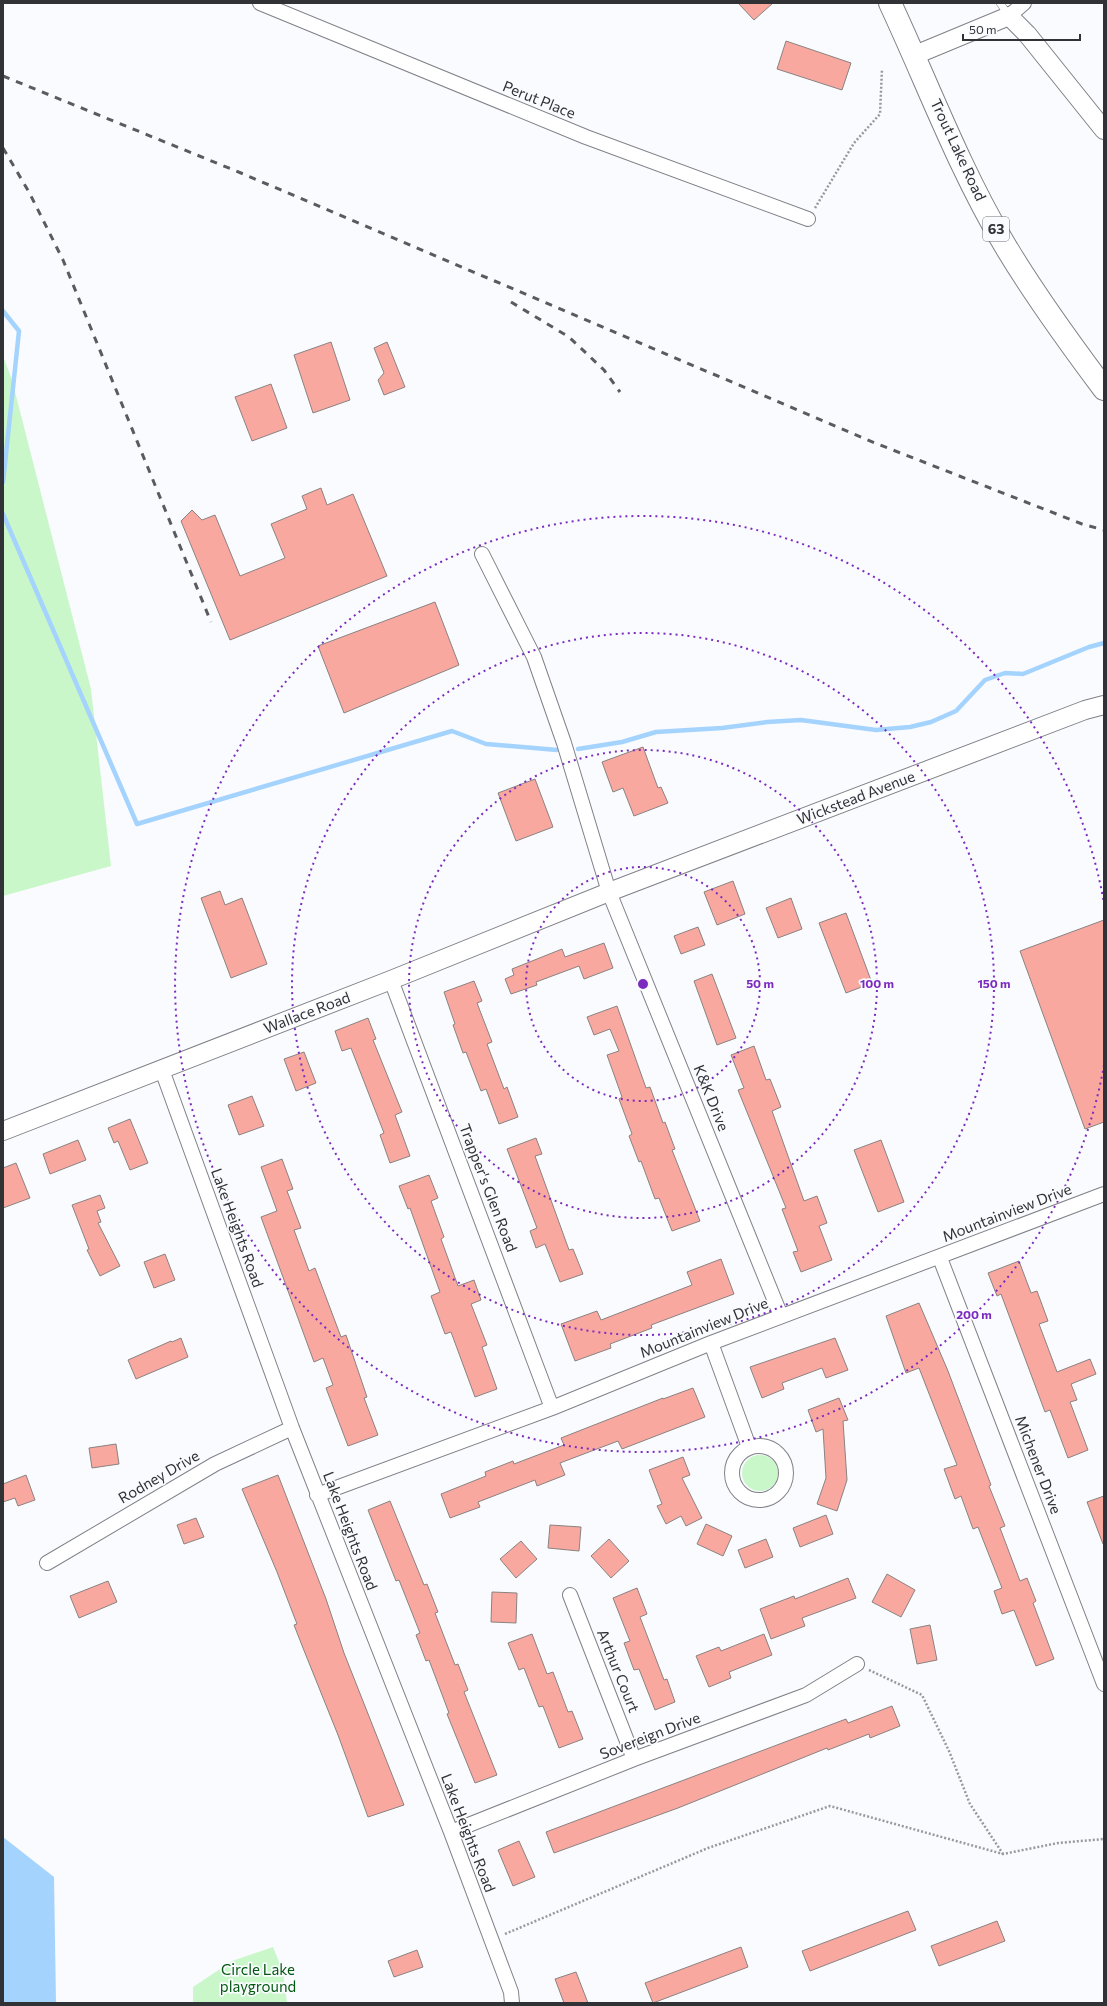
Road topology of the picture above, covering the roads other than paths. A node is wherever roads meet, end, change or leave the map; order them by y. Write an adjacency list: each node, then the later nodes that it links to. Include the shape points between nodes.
1 (260, 3): 7 (street, Perut Place, via 586,137)
2 (890, 3): 5 (main road, Trout Lake Road)
3 (1024, 3): 4 (street)
4 (1005, 10): 5 (street); 6 (street)
5 (915, 55): 8 (main road, Trout Lake Road / 63, via 959,157 1003,242 1068,341)
6 (1104, 130)
7 (808, 219)
8 (1104, 389)
9 (482, 554): 11 (street, K&K Drive, via 534,657 564,743)
10 (1104, 705): 11 (street, Wickstead Avenue, via 1085,710)
11 (609, 892): 12 (street, Wallace Road); 17 (street, K&K Drive)
12 (391, 980): 13 (street, Wallace Road); 19 (street, Trapper's Glen Road)
13 (162, 1070): 14 (street, Wallace Road); 20 (street, Lake Heights Road)
14 (3, 1131)
15 (1104, 1194): 16 (street, Mountainview Drive)
16 (940, 1258): 17 (street, Mountainview Drive); 26 (street, Michener Drive)
17 (781, 1316): 18 (street, Mountainview Drive)
18 (711, 1343): 19 (street, Mountainview Drive); 21 (street)
19 (552, 1408): 22 (street, Mountainview Drive)
20 (292, 1428): 22 (street, Lake Heights Road); 23 (street, Rodney Drive, via 215,1464)
21 (749, 1447)
22 (318, 1495): 28 (street, Lake Heights Road)
23 (47, 1563)
24 (570, 1595): 27 (street, Arthur Court)
25 (858, 1664): 27 (street, Sovereign Drive, via 806,1695)
26 (1104, 1684)
27 (634, 1759): 28 (street, Sovereign Drive)
28 (451, 1832): 29 (street, Lake Heights Road)
29 (512, 2003)

